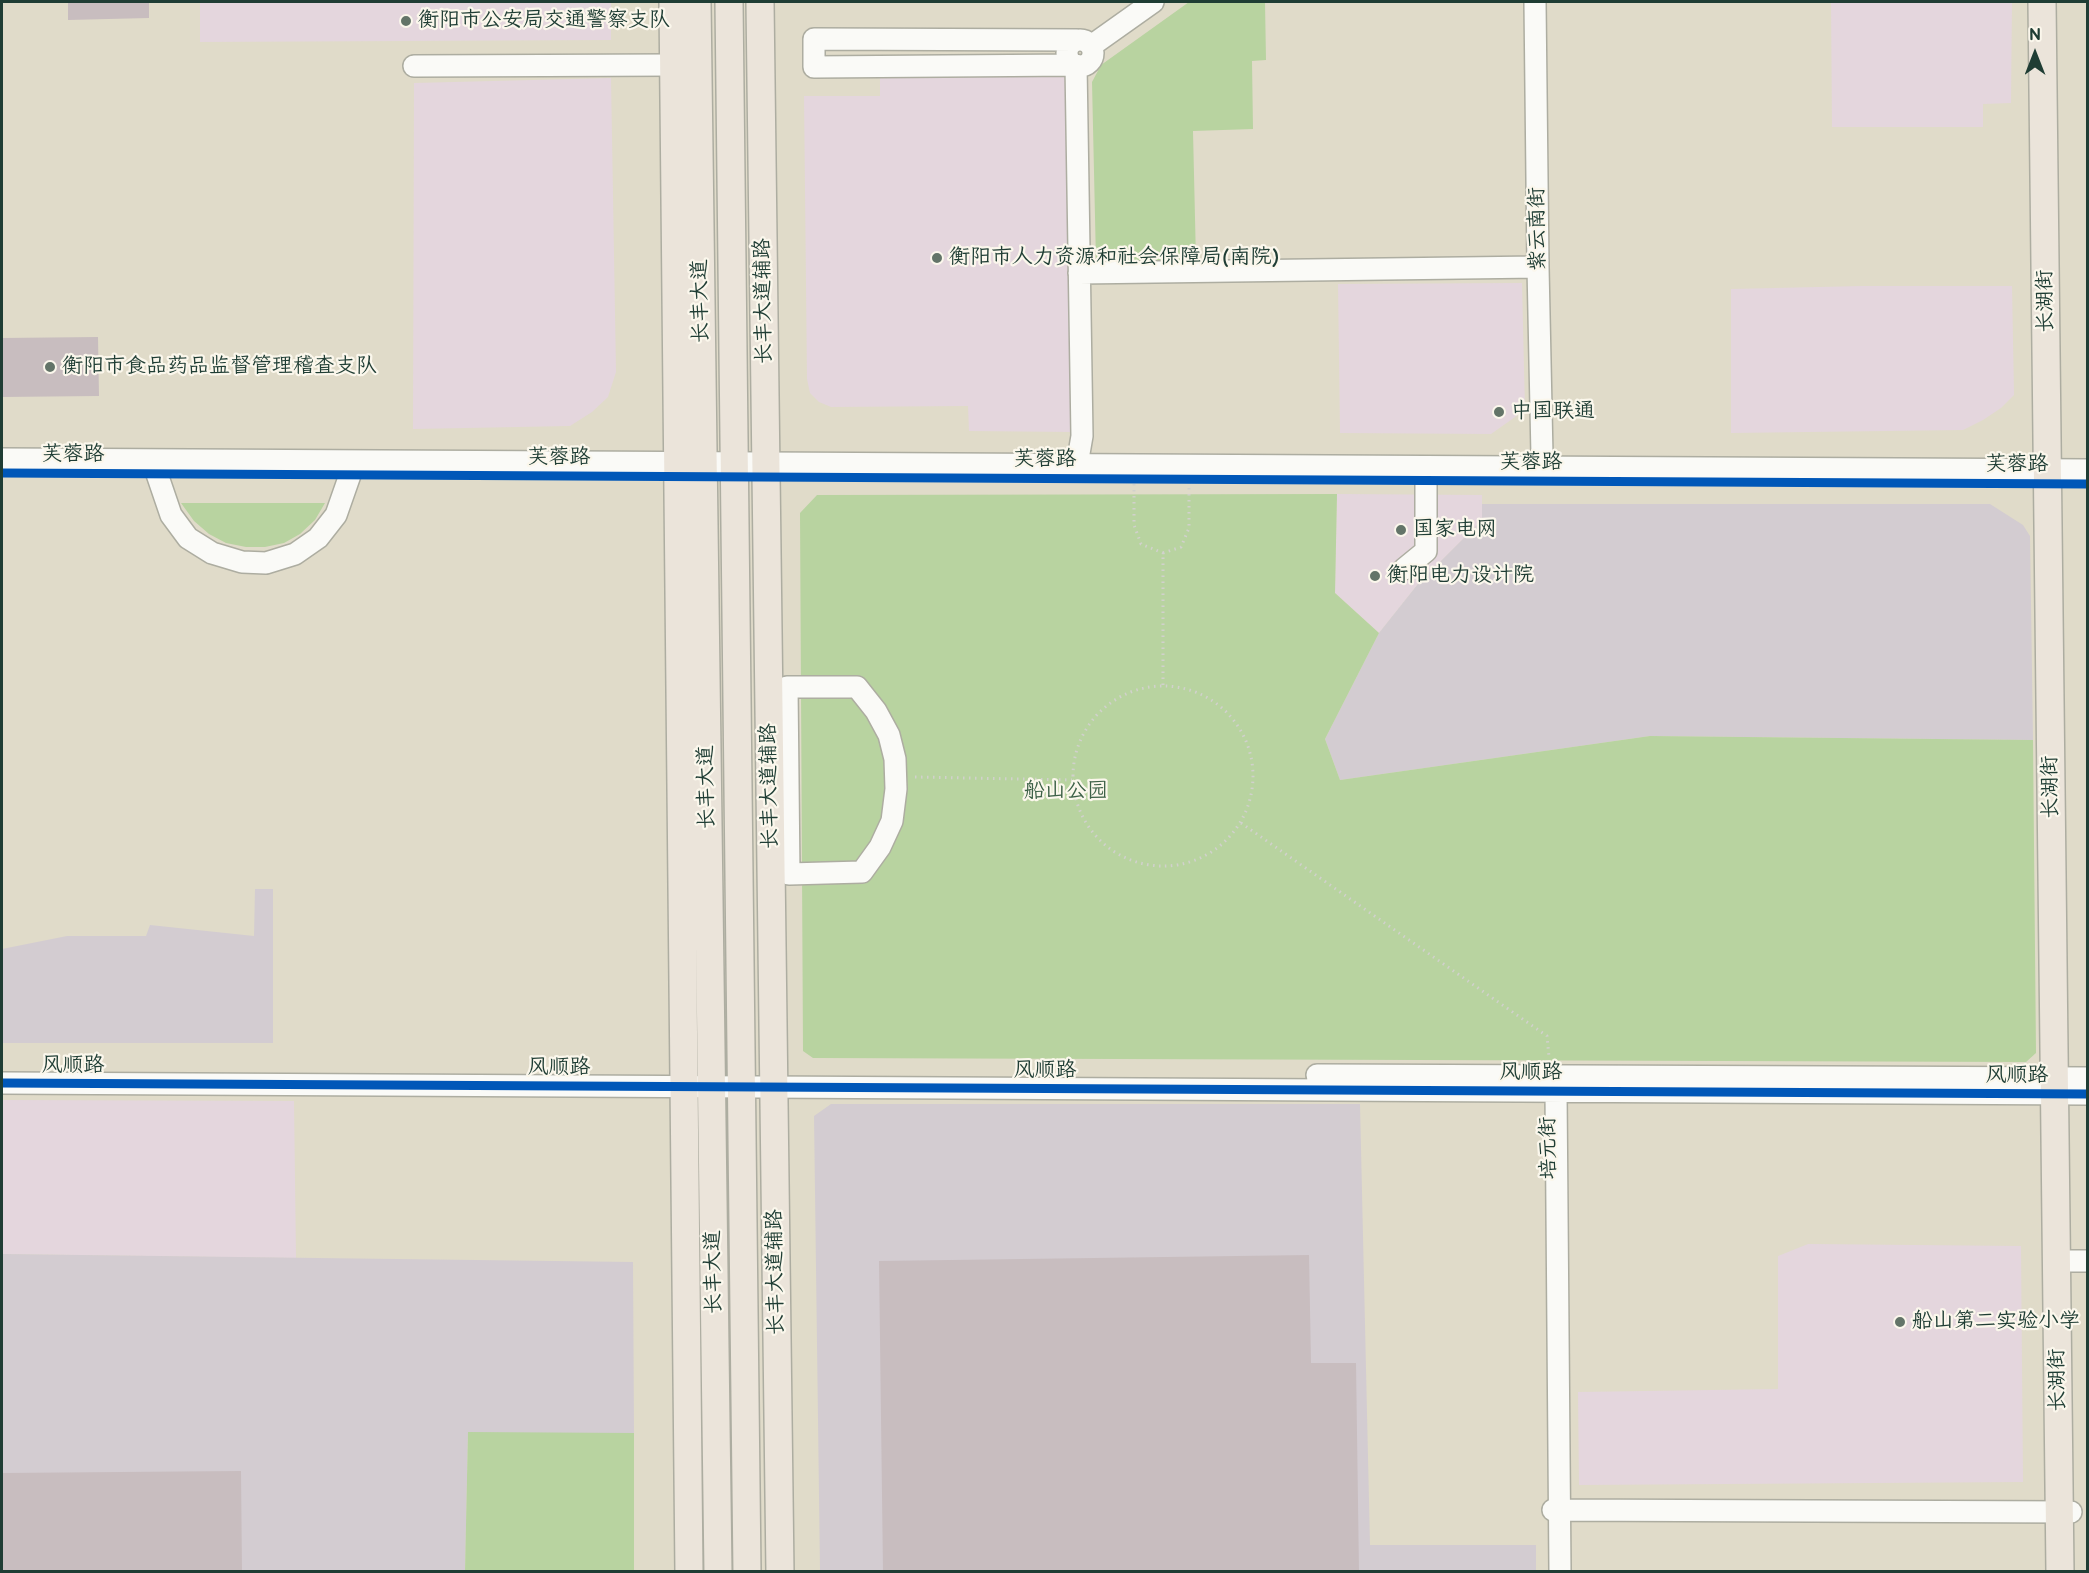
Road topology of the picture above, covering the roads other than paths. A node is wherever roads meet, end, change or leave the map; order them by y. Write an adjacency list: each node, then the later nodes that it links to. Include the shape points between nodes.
1 (673, 2): 10 (main road)
2 (697, 2): 10 (main road, 长丰大道)
3 (729, 2): 19 (main road, 长丰大道)
4 (760, 2): 20 (main road, 长丰大道辅路)
5 (1153, 2): 9 (street)
6 (1535, 2): 13 (street, 紫云南街)
7 (2042, 2): 25 (main road, 长湖街)
8 (2054, 2): 25 (main road, 长湖街)
9 (1084, 43): 11 (street, via 1070,44 1067,52); 11 (street, via 814,39 814,68)
10 (686, 64): 12 (street); 18 (main road, 长丰大道)
11 (1076, 65): 14 (street)
12 (414, 66)
13 (1538, 267): 14 (street); 15 (street, 紫云南街)
14 (1079, 273): 17 (street)
15 (1542, 456)
16 (2, 459): 18 (street, 芙蓉路)
17 (1083, 465): 20 (street, 芙蓉路); 25 (street, 芙蓉路)
18 (690, 470): 19 (street, 芙蓉路); 24 (street, 芙蓉路); 31 (main road, 长丰大道)
19 (736, 470): 20 (street, 芙蓉路); 32 (main road, 长丰大道)
20 (766, 470): 26 (street, 芙蓉路, via 1134,479); 33 (main road, 长丰大道辅路)
21 (2088, 470): 25 (street, 芙蓉路)
22 (2, 473): 23 (street, 芙蓉路)
23 (157, 474): 24 (street, 芙蓉路); 24 (street, via 171,515 188,538 212,553 242,562 267,563 295,554 318,538 336,515)
24 (350, 475)
25 (2054, 477): 26 (street, 芙蓉路); 27 (street, 芙蓉路); 36 (main road, 长湖街)
26 (1426, 480): 28 (street, via 1426,550)
27 (2088, 483)
28 (1404, 570)
29 (895, 776): 29 (street, via 892,820 880,847 862,872 789,874 787,687 857,687 890,735)
30 (2, 1071): 31 (street, 风顺路)
31 (698, 1080): 32 (street, 风顺路); 34 (street, 风顺路); 40 (main road); 41 (main road, 长丰大道)
32 (742, 1080): 33 (street, 风顺路); 42 (main road, 长丰大道)
33 (774, 1080): 35 (street, 风顺路); 43 (main road, 长丰大道辅路)
34 (2, 1083)
35 (1552, 1086): 36 (street, 风顺路); 38 (street, 培元街)
36 (2069, 1086): 37 (main road, 长湖街); 39 (main road, 长湖街)
37 (2078, 1261): 39 (main road, 长湖街)
38 (1557, 1510): 39 (street); 44 (street, 培元街); 45 (street, 培元街)
39 (2065, 1512): 46 (main road, 长湖街); 47 (main road, 长湖街)
40 (689, 1572)
41 (718, 1572)
42 (747, 1572)
43 (780, 1572)
44 (1554, 1572)
45 (1560, 1572)
46 (2060, 1572)
47 (2072, 1572)

